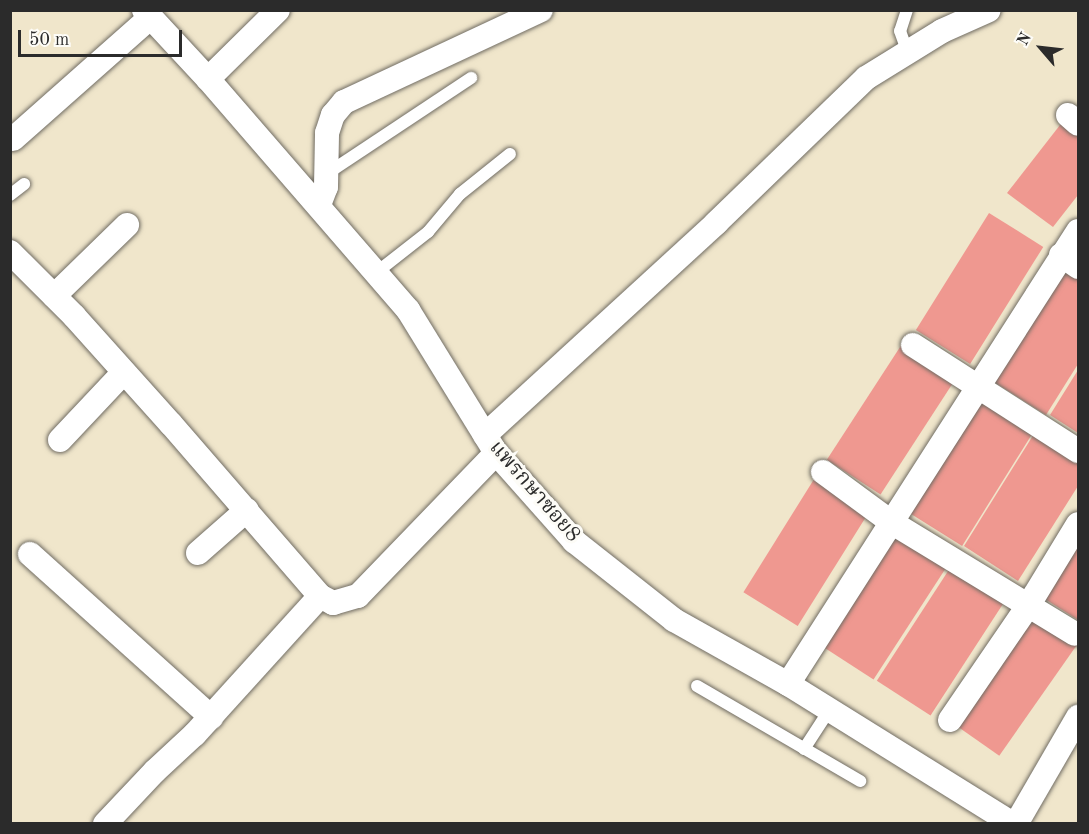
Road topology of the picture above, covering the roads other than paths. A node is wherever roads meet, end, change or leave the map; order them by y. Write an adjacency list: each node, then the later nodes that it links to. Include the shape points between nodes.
1 (278, 10): 8 (street)
2 (541, 10): 11 (street, via 344,102 333,115 327,134)
3 (908, 10): 6 (lane)
4 (988, 10): 6 (street)
5 (148, 14): 8 (street, แพรกษาซอย8); 9 (street)
6 (904, 43): 25 (street)
7 (471, 78): 11 (lane)
8 (208, 79): 14 (street, แพรกษาซอย8)
9 (13, 139)
10 (510, 154): 19 (lane, via 460,194 428,232)
11 (328, 173): 14 (street)
12 (24, 184): 13 (lane)
13 (10, 195)
14 (319, 205): 19 (street, แพรกษาซอย8)
15 (128, 225): 20 (street)
16 (1078, 231): 18 (street)
17 (10, 252): 20 (street)
18 (1070, 261): 23 (street)
19 (377, 272): 25 (street, แพรกษาซอย8, via 408,310)
20 (54, 296): 22 (street)
21 (913, 345): 23 (street)
22 (124, 372): 24 (street); 28 (street)
23 (978, 385): 26 (street); 29 (street)
24 (60, 440)
25 (490, 444): 33 (street, via 358,596 333,603); 36 (street, แพรกษาซอย8, via 589,554 674,620)
26 (1078, 451)
27 (823, 472): 29 (street)
28 (247, 510): 31 (street); 33 (street)
29 (891, 522): 34 (street); 36 (street)
30 (1078, 524): 34 (street)
31 (198, 553)
32 (30, 554): 39 (street)
33 (320, 596): 39 (street)
34 (1028, 606): 35 (street); 41 (street)
35 (1075, 634)
36 (788, 684): 38 (street, แพรกษาซอย8)
37 (697, 686): 42 (lane)
38 (830, 709): 42 (lane); 45 (street, แพรกษาซอย8)
39 (211, 717): 44 (street)
40 (1078, 717): 45 (street)
41 (950, 720)
42 (804, 749): 43 (lane)
43 (860, 781)
44 (105, 824)
45 (1014, 824)

